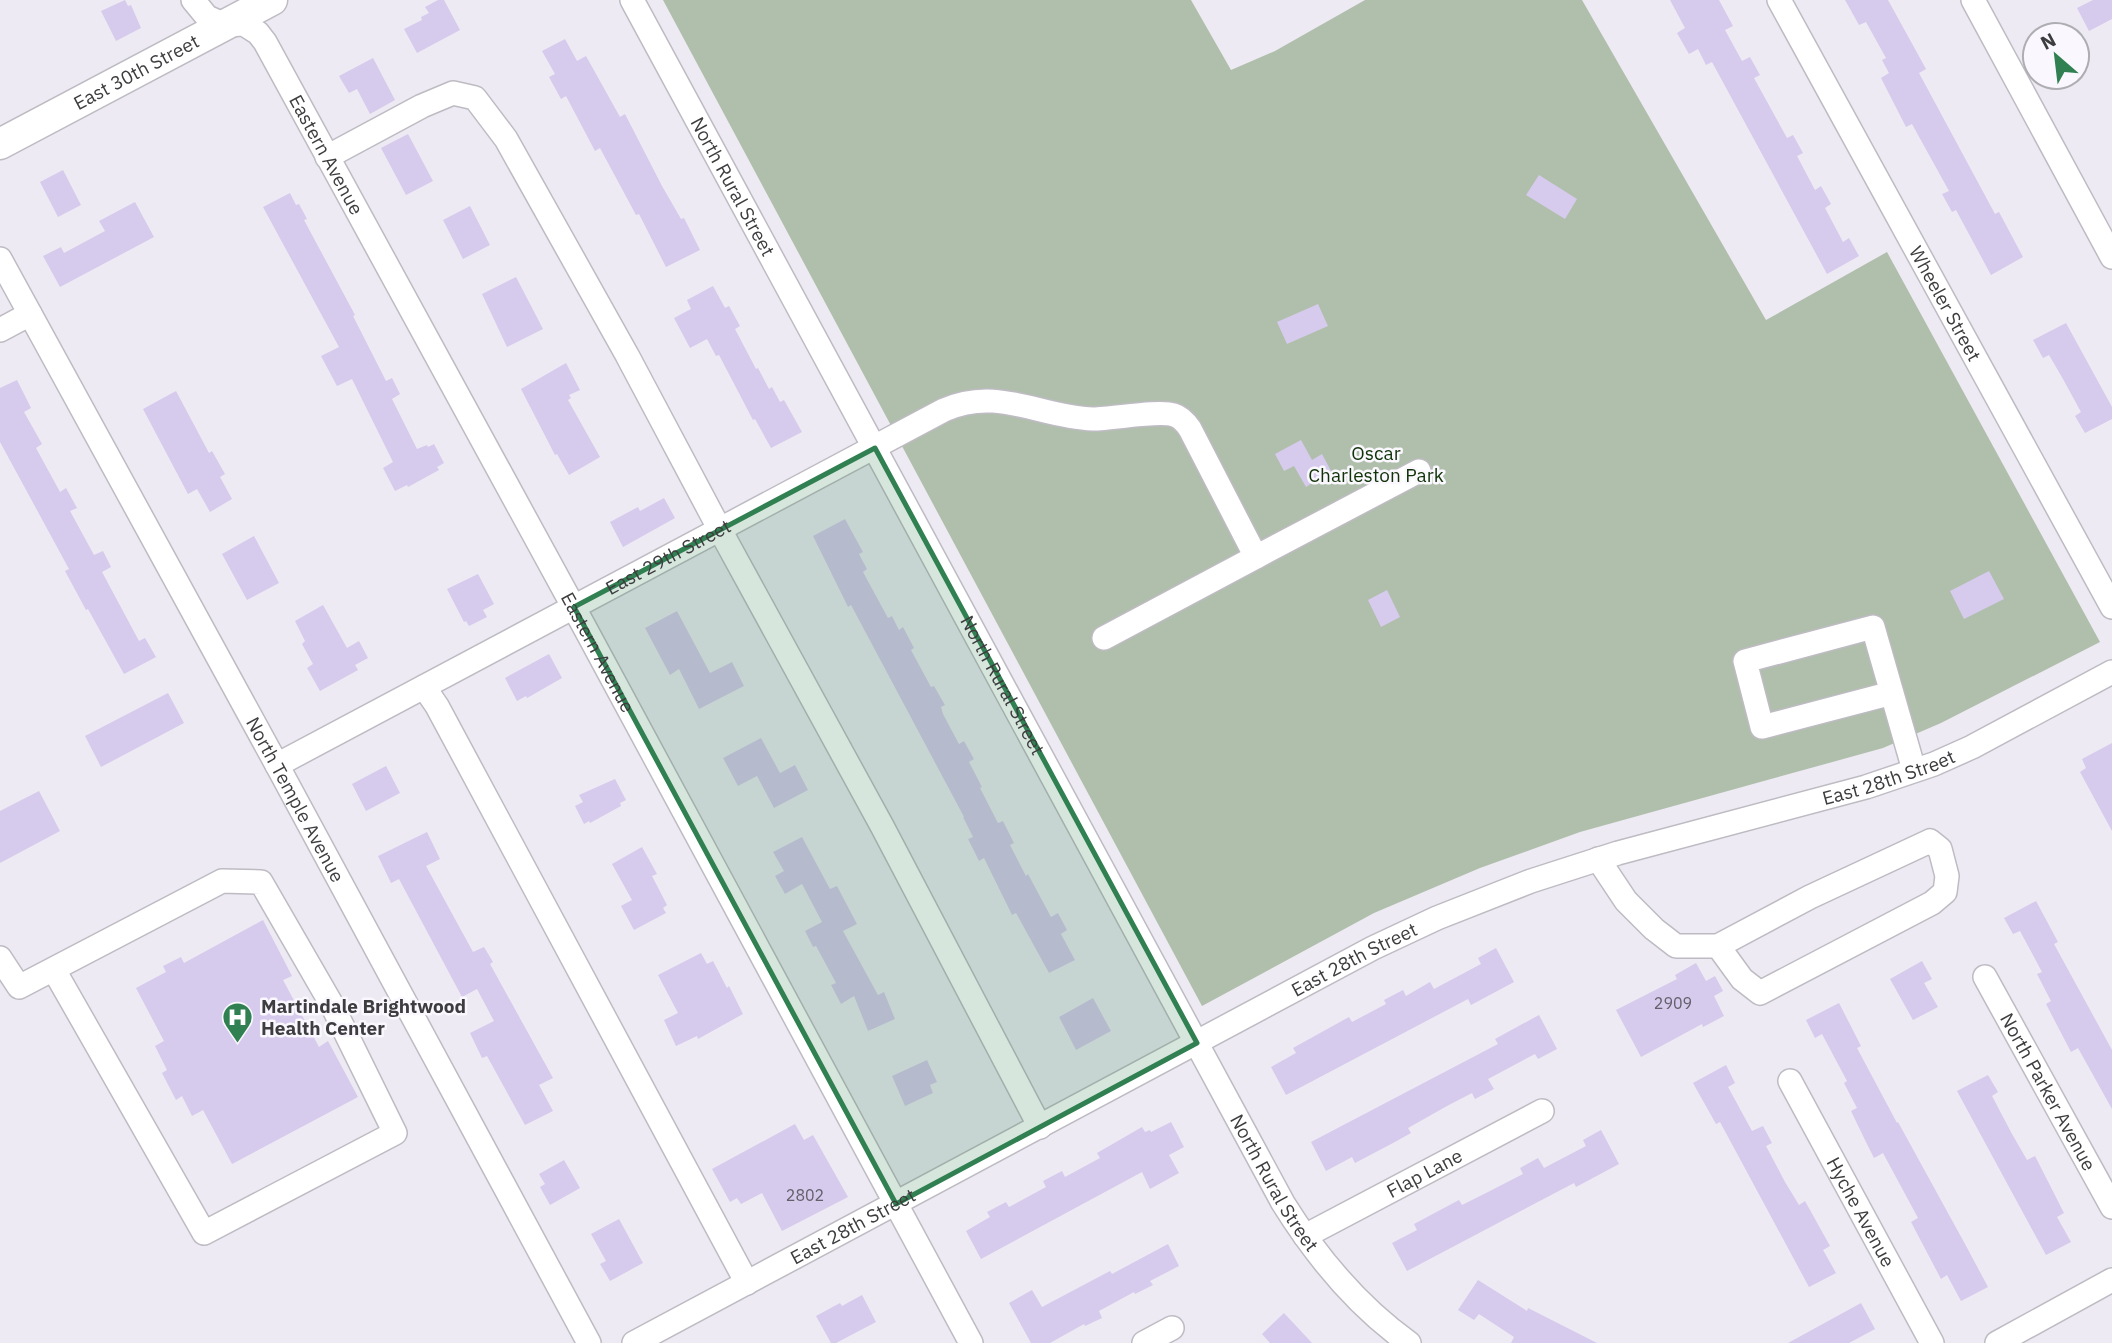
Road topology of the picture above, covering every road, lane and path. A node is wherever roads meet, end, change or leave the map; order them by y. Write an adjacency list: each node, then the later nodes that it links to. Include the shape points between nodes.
1 (193, 0): 6 (street, Eastern Avenue, via 207,17)
2 (272, 0): 6 (main road, East 30th Street)
3 (632, 0): 13 (street, North Rural Street)
4 (1779, 0): 18 (street, Wheeler Street)
5 (1973, 0): 9 (street)
6 (225, 25): 7 (main road, East 30th Street); 8 (street, Eastern Avenue, via 244,24 265,41)
7 (0, 144)
8 (327, 156): 15 (street, via 453,93 475,98 506,139); 17 (street, Eastern Avenue)
9 (2112, 257)
10 (0, 259): 11 (street, North Temple Avenue)
11 (30, 313): 12 (street); 23 (street, North Temple Avenue)
12 (0, 331)
13 (875, 448): 15 (street, East 29th Street); 16 (street, East 29th Street, via 957,405 977,400 1081,418 1173,415 1190,429); 30 (street, North Rural Street)
14 (1419, 471): 16 (street)
15 (720, 530): 17 (street, East 29th Street); 33 (street)
16 (1256, 557): 19 (street)
17 (574, 607): 21 (street, East 29th Street); 34 (street, Eastern Avenue)
18 (2112, 607)
19 (1104, 638)
20 (2112, 672): 24 (street, East 28th Street, via 1972,747)
21 (424, 687): 23 (street, East 29th Street); 38 (street)
22 (1892, 693): 22 (street, via 1872,627 1745,662 1762,727); 24 (street)
23 (277, 765): 40 (street, North Temple Avenue)
24 (1914, 770): 25 (street, East 28th Street)
25 (1598, 859): 26 (street, via 1626,901 1676,946); 30 (street, East 28th Street, via 1531,881 1373,948)
26 (1718, 946): 26 (street, via 1742,979 1760,993 1932,903 1945,892 1947,876 1940,849 1930,841 1900,853)
27 (0, 958): 28 (street, via 19,988)
28 (54, 970): 28 (street, via 204,1233 395,1133 332,1005 261,882 222,881)
29 (1985, 977): 35 (street, North Parker Avenue)
30 (1198, 1043): 33 (street, East 28th Street); 36 (street, North Rural Street, via 1277,1193)
31 (1790, 1081): 45 (street, Hyche Avenue)
32 (1542, 1111): 36 (street, Flap Lane)
33 (1040, 1127): 34 (street, East 28th Street)
34 (896, 1203): 38 (street, East 28th Street); 42 (street, Eastern Avenue)
35 (2112, 1207)
36 (1305, 1236): 44 (street, North Rural Street, via 1351,1293)
37 (2112, 1280): 46 (street)
38 (747, 1283): 41 (street, East 28th Street)
39 (1171, 1328): 43 (street)
40 (589, 1343)
41 (634, 1343)
42 (971, 1343)
43 (1144, 1343)
44 (1409, 1343)
45 (1932, 1343)
46 (1997, 1343)

